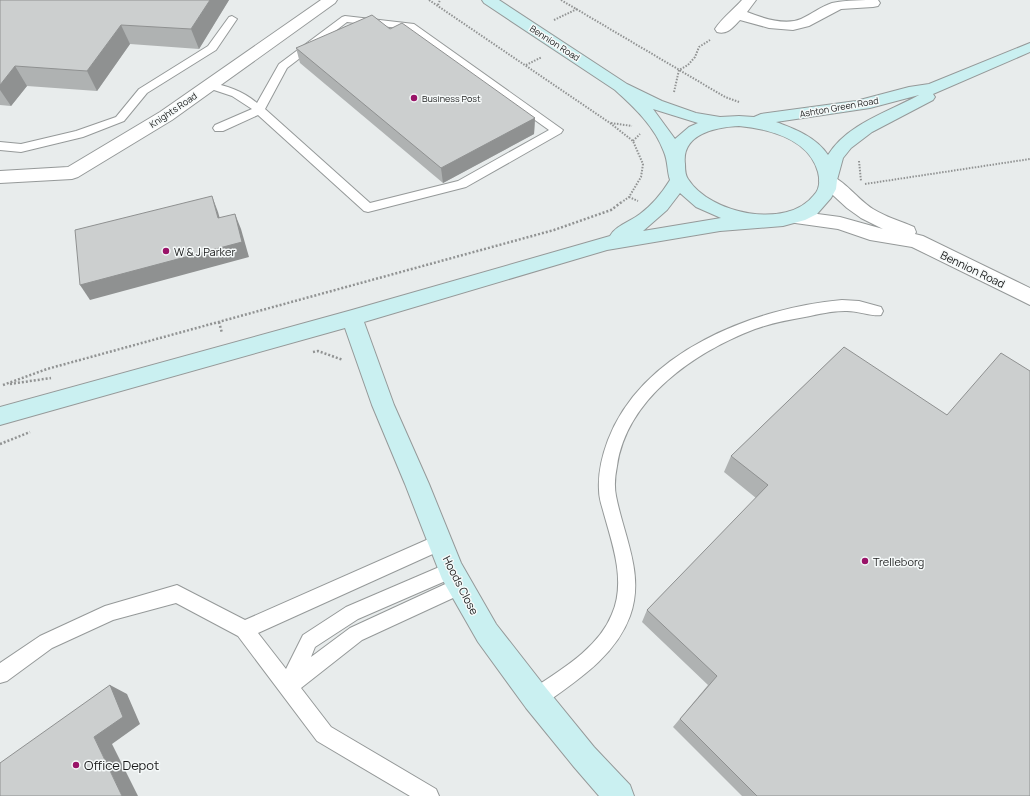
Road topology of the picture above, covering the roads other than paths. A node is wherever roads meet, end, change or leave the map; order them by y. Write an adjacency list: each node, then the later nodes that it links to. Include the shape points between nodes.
1 (330, 0): 9 (street, Knights Road)
2 (489, 0): 10 (street, Bennion Road)
3 (749, 0): 5 (street)
4 (873, 3): 5 (street, via 833,7 800,24 761,22)
5 (738, 14): 7 (street)
6 (232, 19): 16 (lane, via 212,48 143,91 120,119 79,134 21,148)
7 (722, 29)
8 (1030, 46): 11 (street, Ashton Green Road)
9 (209, 85): 12 (lane, via 245,97); 18 (street, Knights Road, via 166,116 72,173)
10 (620, 87): 14 (street, Bennion Road, via 684,116); 17 (street, Bennion Road, via 634,98 655,122 666,136)
11 (932, 89): 13 (street, Ashton Green Road, via 920,89 848,108); 20 (street, Ashton Green Road, via 931,96 887,117 846,143 837,153)
12 (259, 110): 12 (lane, via 283,66 345,19 410,26 558,130 462,184 368,208); 15 (lane)
13 (745, 121): 14 (street); 20 (street, via 783,130 806,143 822,158)
14 (720, 122): 17 (street, via 699,129 682,141)
15 (219, 128)
16 (0, 146)
17 (675, 156): 19 (street)
18 (0, 177)
19 (679, 180): 22 (street, via 693,196 714,210 741,219); 24 (street, via 658,209 637,226)
20 (829, 180): 21 (street, via 825,195 812,209); 23 (street, Bennion Road, via 853,204 908,233)
21 (795, 217): 22 (street); 23 (street, Bennion Road, via 840,223 870,234)
22 (769, 221): 24 (street, via 720,225)
23 (916, 242): 25 (street, Bennion Road)
24 (607, 243): 27 (street)
25 (1030, 297)
26 (876, 311): 34 (lane, via 852,304 821,308 776,317 735,332 703,348 657,381 639,401 622,426 612,453 606,490 625,561 628,589 621,617 607,640 594,654)
27 (352, 318): 28 (street); 29 (street, Hoods Close, via 383,405)
28 (0, 416)
29 (440, 542): 30 (street, Hoods Close); 31 (lane)
30 (456, 578): 33 (lane, via 356,634); 34 (street, Hoods Close, via 486,633)
31 (244, 630): 32 (lane, via 177,594 111,612 46,642); 33 (lane)
32 (0, 674)
33 (288, 687): 35 (lane, via 324,734)
34 (536, 698): 36 (street, Hoods Close)
35 (429, 796)
36 (619, 796)

